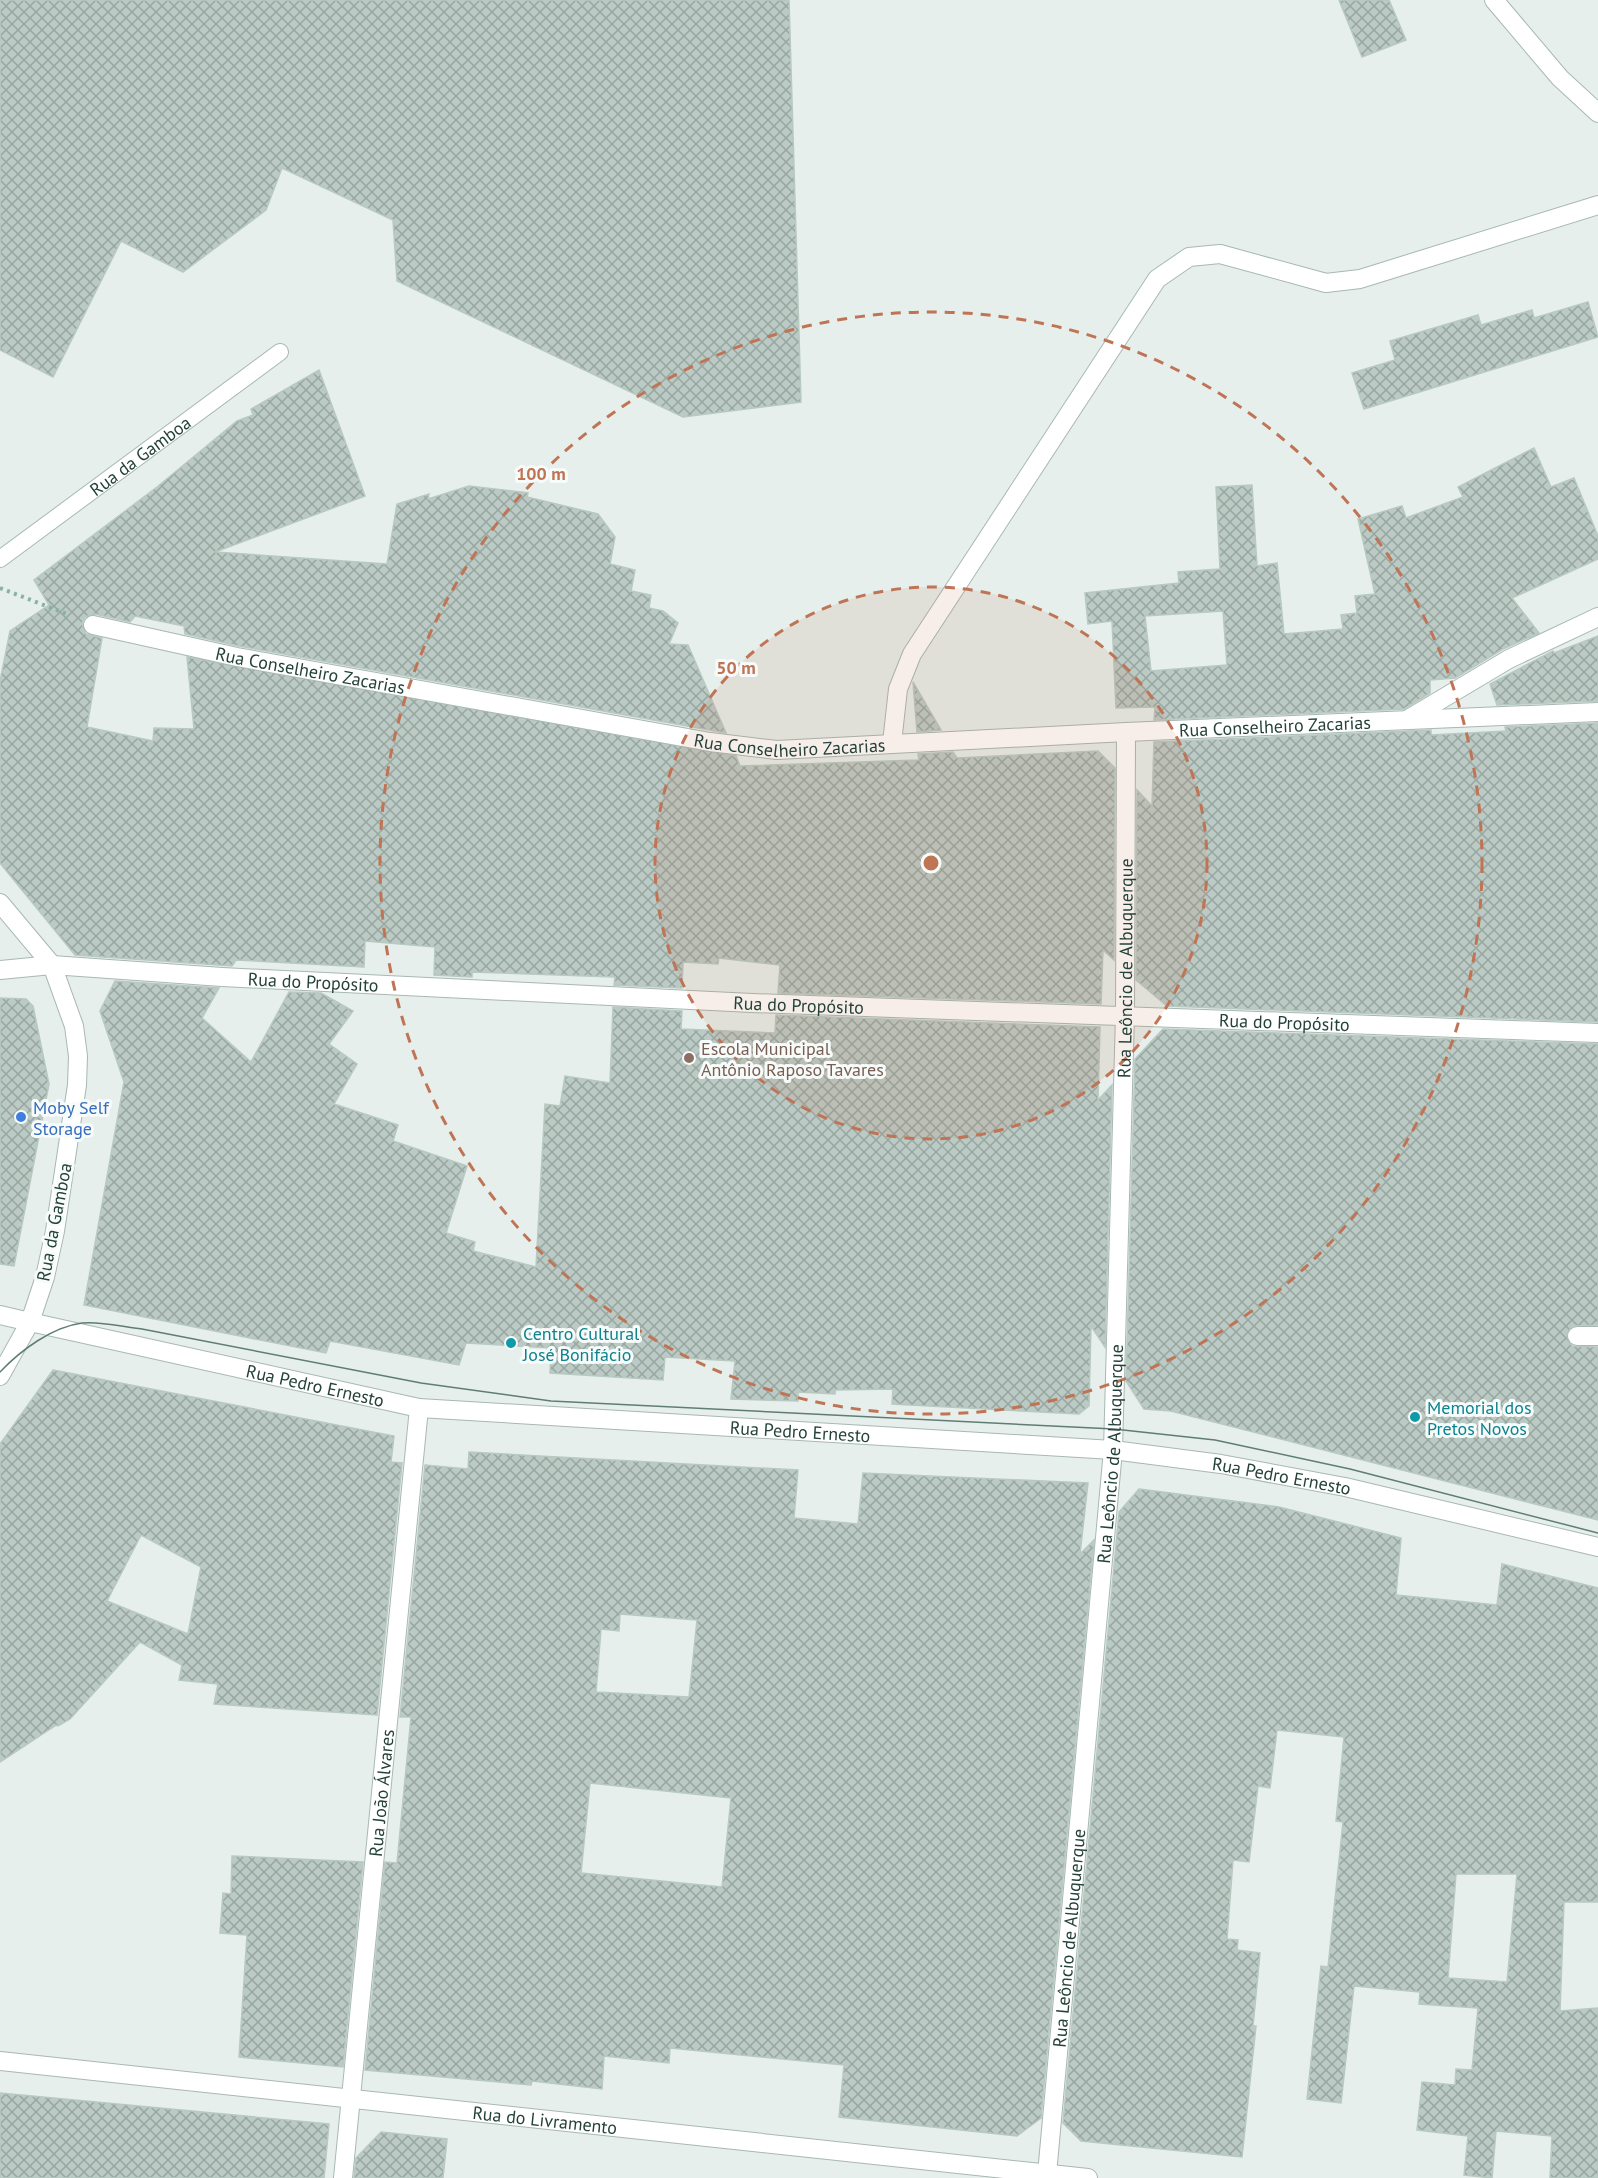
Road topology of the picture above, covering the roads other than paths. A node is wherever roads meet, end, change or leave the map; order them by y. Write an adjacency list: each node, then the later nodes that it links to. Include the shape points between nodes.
1 (1494, 0): 2 (street, via 1560,78)
2 (1598, 113)
3 (1598, 205): 11 (street, via 1360,279 1326,283 1220,254 1189,257 1157,279 912,654 898,689)
4 (280, 352): 5 (lane, Rua da Gamboa)
5 (0, 559)
6 (1598, 616): 9 (street, via 1469,681)
7 (93, 625): 11 (street, Rua Conselheiro Zacarias, via 237,657 710,742 777,750)
8 (1598, 712): 9 (street, Rua Conselheiro Zacarias)
9 (1408, 719): 10 (street, Rua Conselheiro Zacarias)
10 (1126, 732): 11 (street, Rua Conselheiro Zacarias); 15 (street, Rua Leôncio de Albuquerque)
11 (892, 743)
12 (0, 903): 13 (street, Rua da Gamboa)
13 (52, 965): 14 (street, Rua do Propósito); 15 (street, Rua do Propósito, via 752,1003); 18 (street, Rua da Gamboa, via 74,1026 78,1085 55,1231)
14 (0, 970)
15 (1125, 1015): 16 (street, Rua do Propósito); 23 (street, Rua Leôncio de Albuquerque)
16 (1598, 1033)
17 (0, 1315): 18 (street, Rua Pedro Ernesto)
18 (30, 1322): 21 (street, Rua da Gamboa); 22 (street, Rua Pedro Ernesto)
19 (1578, 1336): 20 (street)
20 (1598, 1336)
21 (0, 1376)
22 (419, 1408): 23 (street, Rua Pedro Ernesto); 26 (street, Rua João Álvares)
23 (1113, 1450): 24 (street, Rua Pedro Ernesto, via 1221,1464 1345,1487); 27 (street, Rua Leôncio de Albuquerque)
24 (1598, 1547)
25 (0, 2061): 26 (street, Rua do Livramento)
26 (350, 2100): 27 (street, Rua do Livramento); 28 (street, Rua João Álvares)
27 (1047, 2174): 29 (street, Rua do Livramento)
28 (343, 2178)
29 (1088, 2178)

